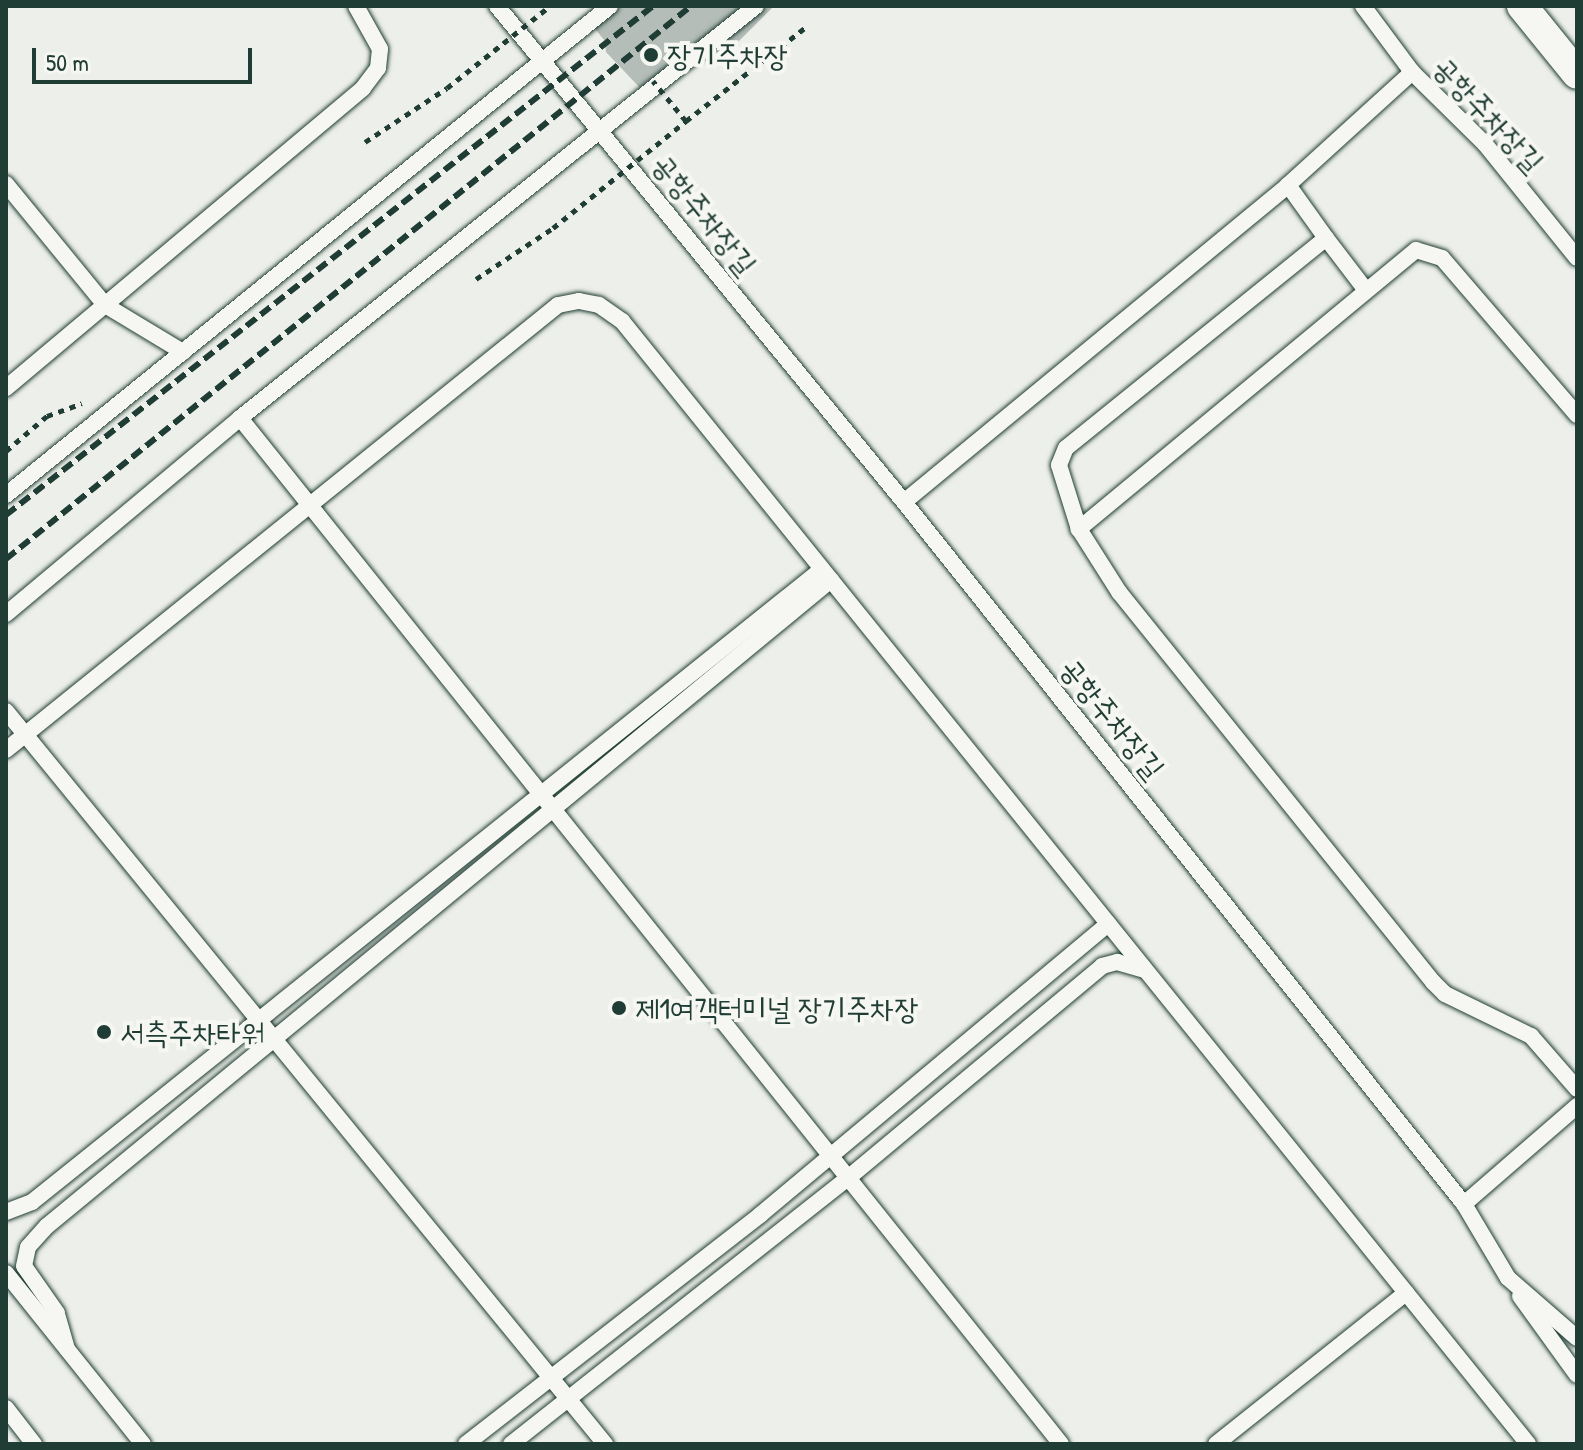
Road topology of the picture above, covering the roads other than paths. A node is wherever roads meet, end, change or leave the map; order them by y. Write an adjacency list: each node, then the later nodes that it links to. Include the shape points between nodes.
1 (356, 6): 16 (lane, via 380,49 378,68 363,88)
2 (497, 6): 7 (lane, 공항주차장길)
3 (610, 6): 7 (lane)
4 (756, 6): 10 (lane)
5 (1363, 6): 8 (lane, 공항주차장길)
6 (1522, 6): 9 (street)
7 (543, 60): 10 (lane, 공항주차장길); 17 (lane)
8 (1412, 72): 12 (lane); 14 (lane, 공항주차장길, via 1485,144)
9 (1577, 74)
10 (602, 132): 20 (lane); 22 (lane, 공항주차장길)
11 (6, 184): 16 (lane)
12 (1288, 185): 13 (lane); 22 (lane)
13 (1326, 238): 15 (lane); 24 (lane, via 1066,448 1059,465)
14 (1576, 256)
15 (1365, 289): 19 (lane, via 1406,255 1433,252); 24 (lane)
16 (105, 305): 17 (lane); 18 (lane)
17 (183, 352): 21 (lane)
18 (6, 388)
19 (1577, 415)
20 (240, 418): 23 (lane); 26 (lane)
21 (6, 495)
22 (904, 502): 40 (lane, 공항주차장길)
23 (310, 506): 25 (lane, via 558,305 579,301 599,305 622,321); 28 (lane); 30 (lane)
24 (1079, 529): 36 (lane, via 1119,592 1433,982 1445,994 1531,1036)
25 (826, 574): 30 (lane); 31 (lane); 32 (lane)
26 (6, 614)
27 (6, 711): 28 (lane)
28 (25, 734): 29 (lane); 34 (lane)
29 (6, 750)
30 (540, 794): 31 (lane); 34 (lane)
31 (552, 809): 35 (lane); 38 (lane)
32 (1108, 924): 33 (lane); 38 (lane)
33 (1145, 970): 39 (lane, via 1117,962 1102,966); 44 (lane)
34 (258, 1020): 35 (lane); 41 (lane, via 32,1202)
35 (274, 1039): 46 (lane, via 28,1247 24,1266 57,1313); 48 (lane)
36 (1577, 1089)
37 (1577, 1106): 40 (lane)
38 (831, 1157): 39 (lane); 48 (lane)
39 (848, 1178): 49 (lane); 56 (lane)
40 (1464, 1204): 43 (lane, 공항주차장길)
41 (6, 1212)
42 (6, 1273): 46 (lane)
43 (1508, 1278): 45 (lane, 공항주차장길); 47 (lane)
44 (1406, 1293): 57 (lane); 58 (lane)
45 (1577, 1338)
46 (67, 1349): 52 (lane)
47 (1577, 1375)
48 (550, 1376): 49 (lane); 53 (lane)
49 (568, 1399): 54 (lane); 55 (lane)
50 (6, 1408): 51 (lane)
51 (34, 1444)
52 (143, 1444)
53 (466, 1444)
54 (511, 1444)
55 (605, 1444)
56 (1061, 1444)
57 (1216, 1444)
58 (1528, 1444)

